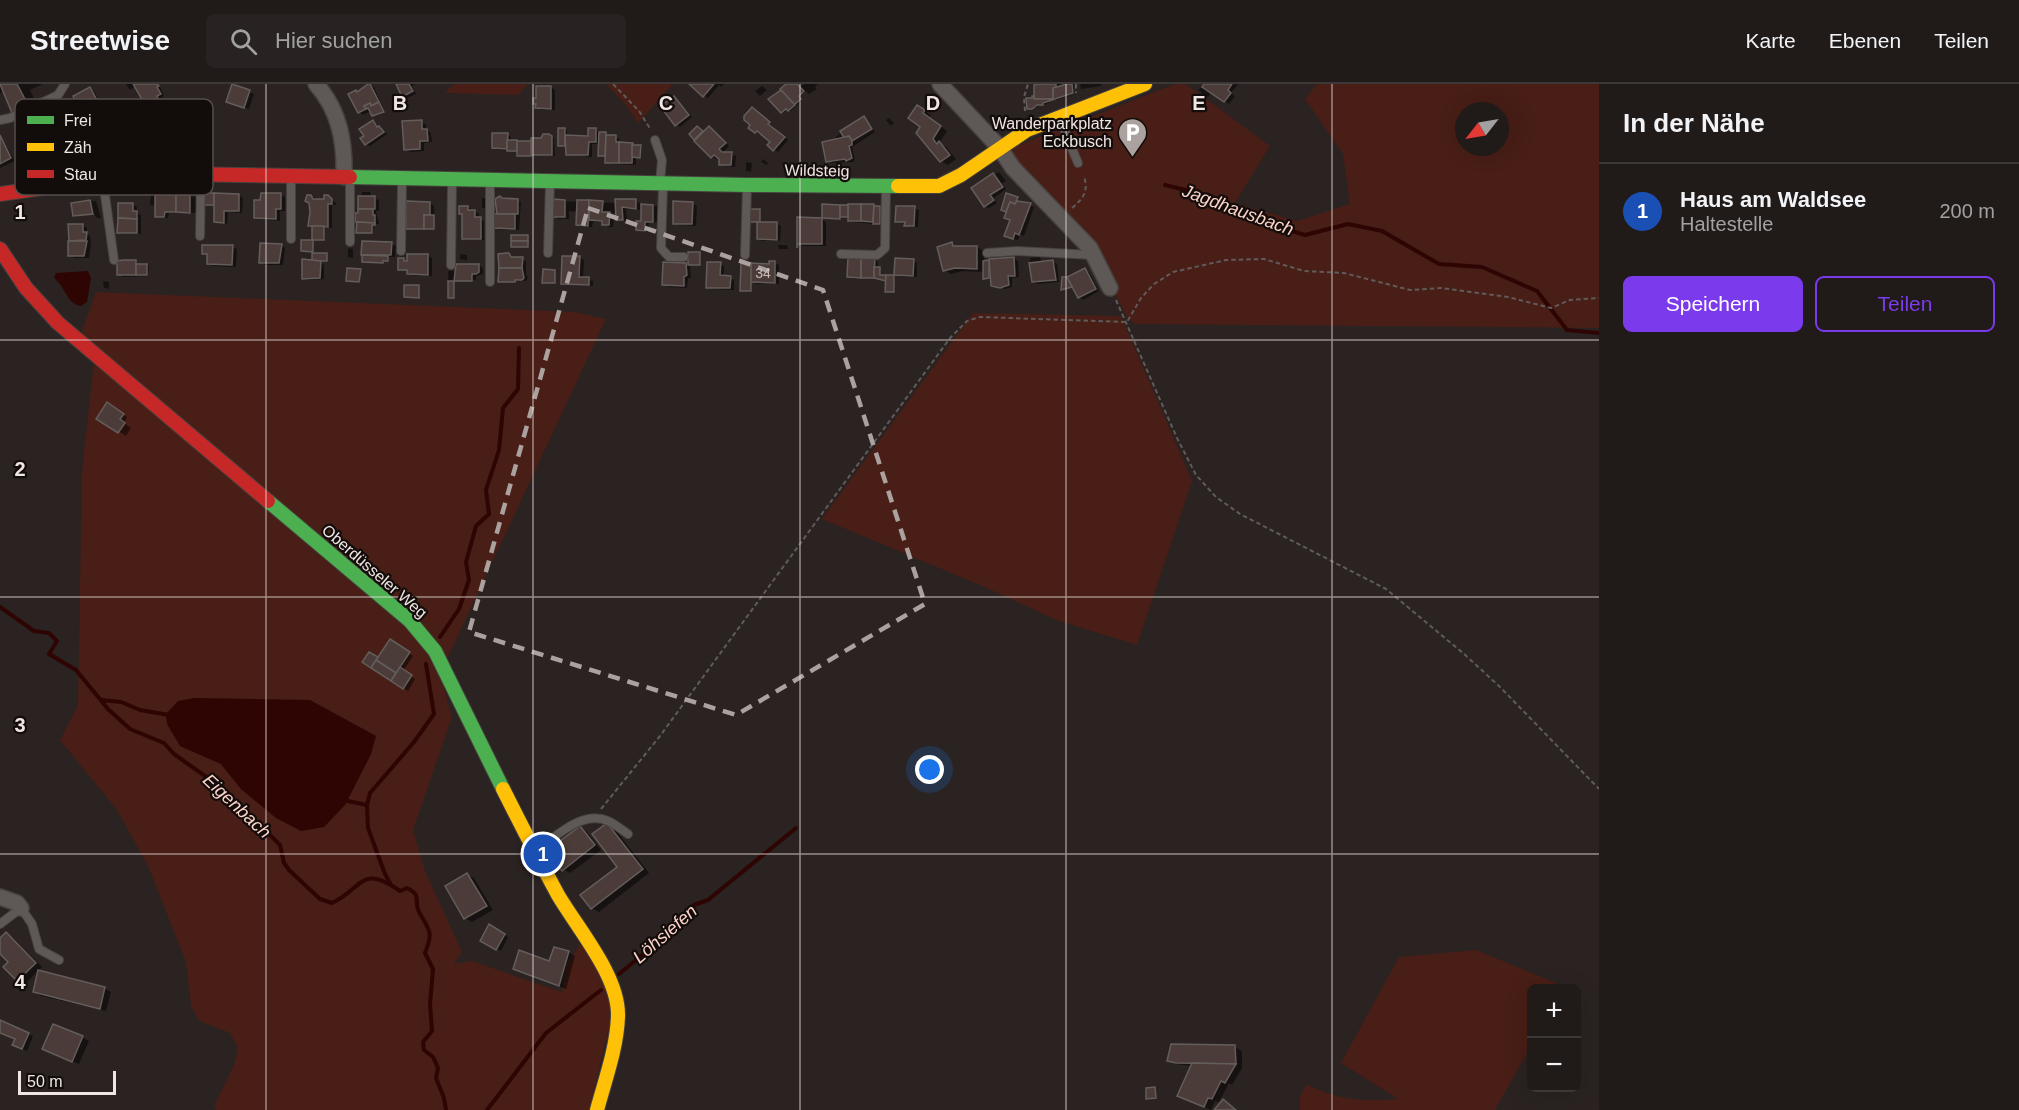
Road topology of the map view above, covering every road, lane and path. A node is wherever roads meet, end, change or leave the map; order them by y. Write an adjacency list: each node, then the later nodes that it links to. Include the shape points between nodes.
1 (65, 84): 7 (lane)
2 (316, 84): 17 (street, via 339,124)
3 (613, 84): 12 (path, via 639,111)
4 (940, 84): 13 (street)
5 (1028, 84): 11 (path, via 1024,97)
6 (1145, 84): 9 (street, Wildsteig)
7 (50, 99)
8 (15, 116): 10 (lane)
9 (1059, 117): 11 (street, Wildsteig); 14 (lane)
10 (0, 120)
11 (1026, 130): 13 (street, Wildsteig)
12 (655, 140): 23 (lane, via 662,160)
13 (999, 147): 25 (street, Wildsteig, via 939,186); 30 (street, via 1013,168)
14 (1078, 163)
15 (213, 175): 16 (street, Wildsteig)
16 (291, 176): 17 (street, Wildsteig); 32 (lane)
17 (347, 177): 19 (street, Wildsteig); 33 (lane)
18 (1084, 177): 30 (path, via 1085,194)
19 (402, 179): 20 (street, Wildsteig); 35 (lane)
20 (452, 180): 21 (street, Wildsteig); 43 (lane)
21 (490, 180): 22 (street, Wildsteig); 44 (lane)
22 (550, 181): 23 (street, Wildsteig); 36 (lane)
23 (662, 184): 24 (street, Wildsteig); 41 (lane, via 662,248 669,257)
24 (747, 185): 25 (street, Wildsteig); 39 (lane)
25 (886, 187): 38 (lane, via 885,248 877,255)
26 (15, 192): 27 (street, Wildsteig)
27 (0, 194)
28 (105, 195): 42 (lane)
29 (201, 195): 31 (lane)
30 (1060, 217): 40 (street)
31 (200, 236)
32 (291, 239)
33 (350, 242)
34 (0, 249): 51 (street, Oberdüsseler Weg, via 14,274 57,323 410,621 435,651)
35 (401, 251)
36 (548, 253)
37 (987, 253): 40 (lane)
38 (842, 254)
39 (745, 255)
40 (1094, 255): 45 (street)
41 (684, 257)
42 (114, 260)
43 (451, 266)
44 (490, 282)
45 (1110, 288): 47 (path)
46 (1599, 298): 47 (path, via 1570,300 1551,309 1508,297 1441,288 1410,290 1344,273 1304,271 1264,259 1226,260 1173,272 1141,298)
47 (1127, 322): 48 (path, via 1177,438 1196,475 1216,497 1240,514 1386,590 1499,686); 49 (path, via 980,317 967,321 950,338 660,736)
48 (1599, 789)
49 (593, 818): 50 (lane, via 607,820); 51 (lane, via 577,822)
50 (628, 834)
51 (534, 852): 56 (street, Oberdüsseler Weg, via 608,974 616,997 616,1033)
52 (0, 897): 53 (street)
53 (21, 908): 54 (lane); 55 (lane, via 32,924 39,949)
54 (0, 924)
55 (59, 960)
56 (597, 1110)

